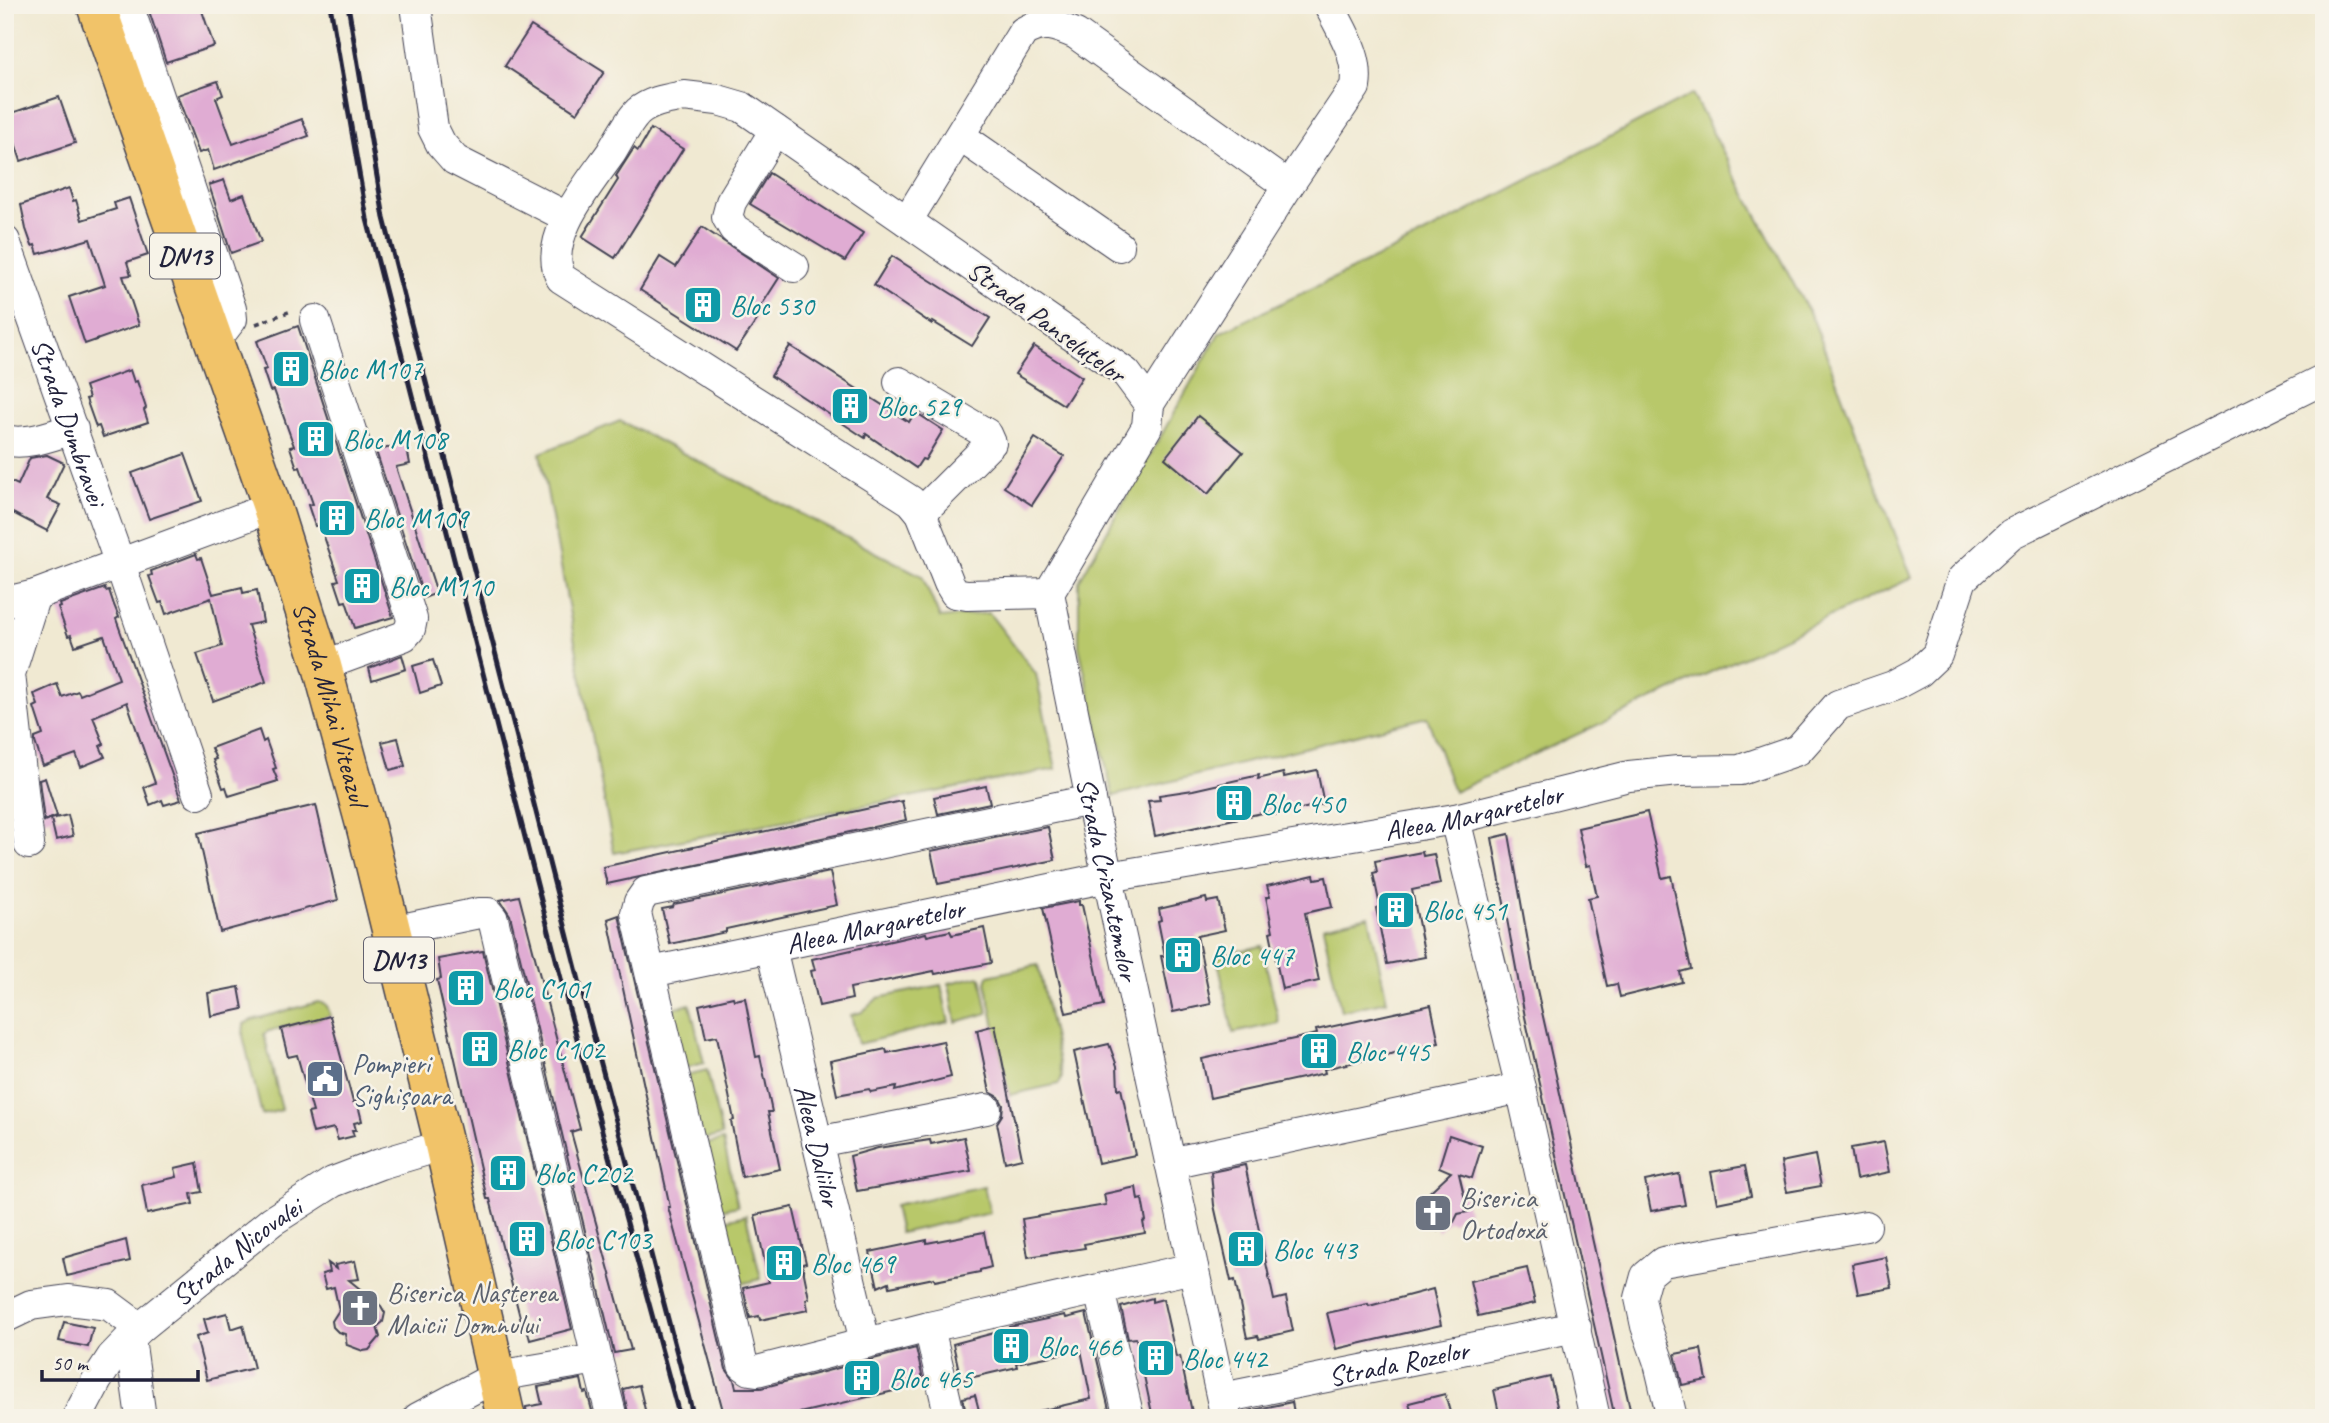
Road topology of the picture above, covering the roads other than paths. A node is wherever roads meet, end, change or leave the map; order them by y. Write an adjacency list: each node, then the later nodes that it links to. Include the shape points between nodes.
1 (96, 5): 14 (highway, Strada Mihai Viteazul / DN13)
2 (128, 5): 14 (street, via 231,309 232,319)
3 (416, 5): 8 (street, via 433,128 440,144 454,160)
4 (1329, 5): 7 (street, via 1355,57 1355,87)
5 (775, 130): 8 (street, Strada Panseluțelor, via 742,107 718,100 684,96 657,101 638,113); 9 (street, Strada Panseluțelor); 12 (street, via 731,202 727,217 734,229)
6 (960, 136): 7 (street, via 1023,32 1037,24 1054,24 1076,34); 9 (street); 11 (street)
7 (1288, 186): 17 (street)
8 (567, 217): 21 (street, Strada Panseluțelor, via 555,256 561,278 911,501)
9 (907, 221): 17 (street, Strada Panseluțelor, via 1126,373)
10 (5, 241): 18 (street, Strada Dumbravei)
11 (1119, 246)
12 (794, 267)
13 (316, 320): 25 (street, via 412,619 404,636)
14 (215, 341): 20 (highway, Strada Mihai Viteazul / DN13)
15 (2324, 379): 28 (street, Aleea Margaretelor, via 2011,534 1962,579 1937,655 1919,672 1893,686 1838,705 1798,750 1740,770 1629,776)
16 (899, 382): 21 (street, via 987,434 991,443)
17 (1149, 404): 23 (street, Strada Panseluțelor, via 1147,427)
18 (73, 429): 19 (street, via 35,440); 22 (street, Strada Dumbravei)
19 (5, 440)
20 (272, 507): 22 (street); 25 (highway, Strada Mihai Viteazul / DN13)
21 (921, 513): 23 (street, Strada Panseluțelor, via 955,593)
22 (120, 564): 24 (street); 26 (street, Strada Dumbravei)
23 (1049, 593): 27 (street, Strada Crizantemelor)
24 (14, 599): 29 (street, via 15,650 10,674)
25 (323, 666): 31 (highway, Strada Mihai Viteazul / DN13)
26 (198, 794)
27 (1091, 800): 30 (street, Strada Crizantemelor); 33 (street, via 646,892 636,913)
28 (1455, 819): 30 (street, Aleea Margaretelor); 34 (street)
29 (29, 844)
30 (1108, 877): 32 (street, Aleea Margaretelor); 38 (street, Strada Crizantemelor)
31 (392, 931): 37 (highway, Strada Mihai Viteazul / DN13); 47 (street, via 479,912 493,919)
32 (771, 948): 33 (street, Aleea Margaretelor); 36 (street, Aleea Daliilor)
33 (651, 972): 46 (street, via 743,1365 757,1370)
34 (1521, 1088): 38 (street); 44 (street)
35 (986, 1108): 36 (street)
36 (817, 1142): 46 (street, Aleea Daliilor)
37 (444, 1145): 45 (street, Strada Nicovalei, via 333,1182 272,1221); 48 (highway, Strada Mihai Viteazul / DN13)
38 (1170, 1163): 40 (street, Strada Crizantemelor)
39 (1866, 1226): 58 (street, via 1663,1262 1646,1276 1640,1298)
40 (1194, 1268): 41 (street); 49 (street, Strada Crizantemelor)
41 (1099, 1290): 43 (street); 56 (street)
42 (6, 1317): 45 (street, via 31,1305 68,1300 109,1305)
43 (929, 1327): 46 (street); 55 (street)
44 (1576, 1327): 49 (street, Strada Rozelor); 57 (street)
45 (135, 1333): 50 (street, Strada Nicovalei, via 112,1357); 51 (street)
46 (865, 1342)
47 (597, 1359): 48 (street); 54 (street)
48 (497, 1376): 52 (street); 53 (highway, Strada Mihai Viteazul / DN13)
49 (1224, 1408)
50 (77, 1418)
51 (141, 1418)
52 (418, 1418)
53 (506, 1418)
54 (612, 1418)
55 (950, 1418)
56 (1129, 1418)
57 (1595, 1418)
58 (1672, 1418)

